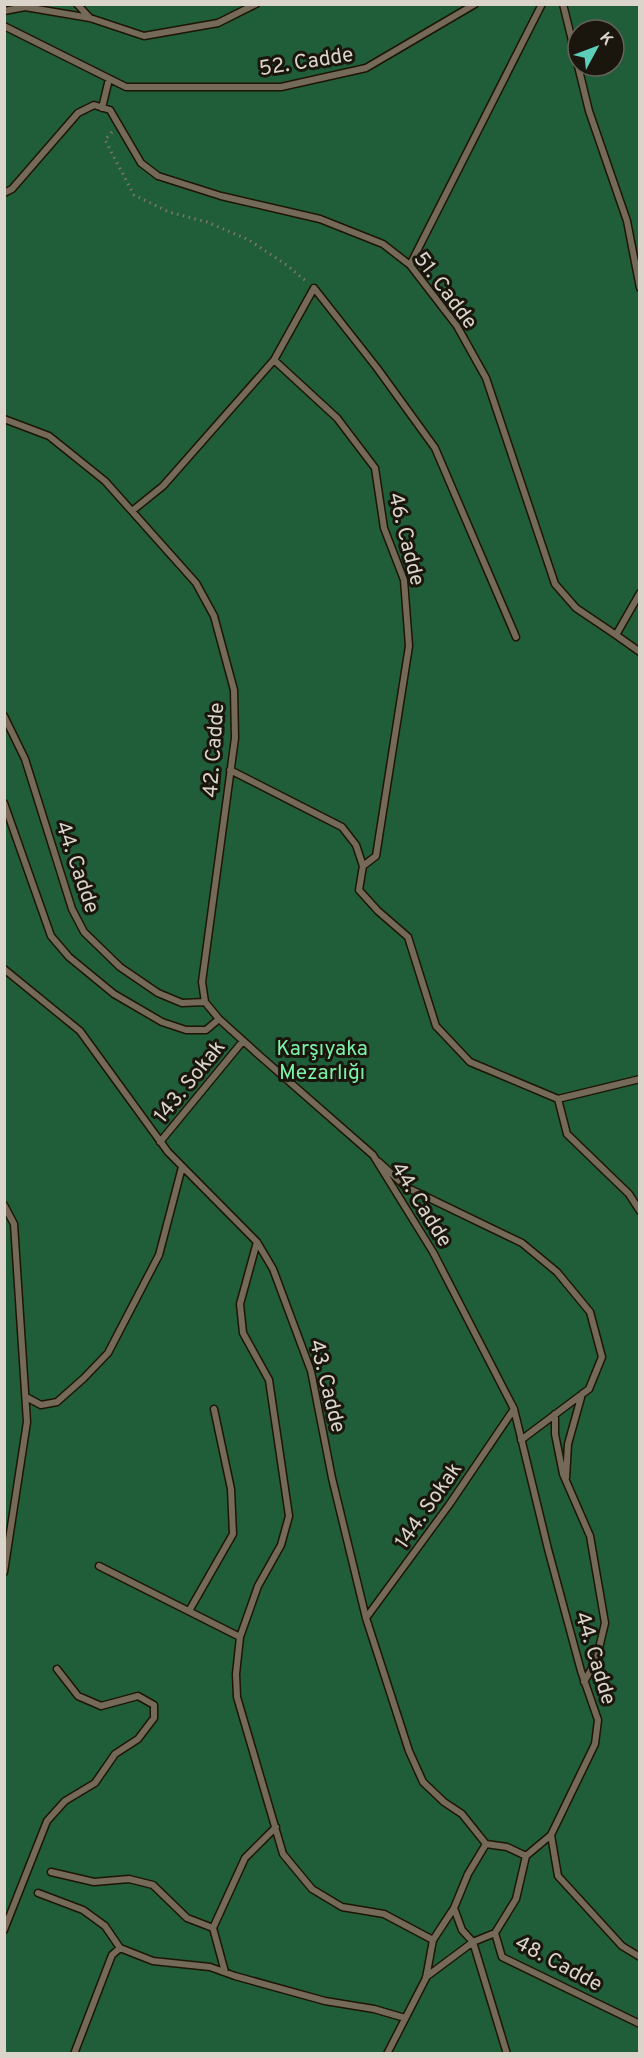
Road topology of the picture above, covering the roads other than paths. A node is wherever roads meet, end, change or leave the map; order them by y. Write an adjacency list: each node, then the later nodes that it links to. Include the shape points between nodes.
1 (77, 4): 6 (lane)
2 (256, 4): 6 (lane, via 218,23 144,36)
3 (475, 4): 9 (lane, 52. Cadde, via 366,68 281,87 126,87)
4 (542, 4): 12 (lane)
5 (4, 11): 6 (lane, via 25,7)
6 (90, 18)
7 (4, 26): 9 (lane)
8 (581, 78): 13 (lane, via 627,221)
9 (109, 79): 10 (lane)
10 (102, 108): 11 (lane, via 94,105 78,113 12,189); 12 (lane, 51. Cadde, via 110,110 141,163 158,176 221,196 320,219 383,244)
11 (4, 193)
12 (410, 265): 18 (lane, 51. Cadde, via 457,326 486,378 555,584 576,608)
13 (639, 288)
14 (274, 360): 16 (lane, via 163,486); 19 (lane, via 314,288 435,448); 24 (lane, 46. Cadde, via 337,418 375,468 384,528 404,580 409,646 376,856)
15 (4, 419): 16 (lane, 42. Cadde, via 49,436 105,481)
16 (132, 511): 22 (lane, 42. Cadde, via 196,583 214,616 234,690 235,738)
17 (639, 593): 18 (lane)
18 (616, 635): 20 (lane)
19 (516, 638)
20 (639, 652)
21 (4, 716): 26 (lane, 44. Cadde, via 26,759 72,909 84,932 120,967 158,993 182,1003)
22 (230, 770): 24 (lane, via 342,827 356,845); 26 (lane, 42. Cadde, via 202,982)
23 (4, 803): 27 (lane, via 51,936 69,957 114,994 162,1022 186,1030 206,1030)
24 (363, 866): 30 (lane, via 359,890 408,937 436,1026 470,1062)
25 (4, 969): 31 (lane, 43. Cadde, via 80,1030)
26 (205, 1002): 27 (lane, 44. Cadde)
27 (219, 1019): 28 (lane, 44. Cadde)
28 (243, 1041): 31 (lane, 143. Sokak); 32 (lane, 44. Cadde)
29 (639, 1079): 30 (lane)
30 (558, 1099): 35 (lane, via 567,1134 629,1194)
31 (160, 1142): 33 (lane, 43. Cadde)
32 (373, 1155): 37 (lane, via 406,1187 522,1243 556,1272 590,1312 602,1357 589,1389); 40 (lane, 44. Cadde, via 433,1252)
33 (182, 1167): 36 (lane, 43. Cadde); 38 (lane, via 159,1255 108,1353 57,1402 41,1405)
34 (4, 1205): 38 (lane, via 14,1224)
35 (639, 1211)
36 (257, 1242): 47 (lane, 43. Cadde, via 273,1269 311,1371); 48 (lane, via 240,1304 243,1333 268,1380 289,1516 281,1545 258,1587)
37 (582, 1394): 41 (lane); 43 (lane, via 568,1444)
38 (26, 1397): 45 (lane, via 27,1422)
39 (214, 1409): 46 (lane, via 231,1489 232,1534)
40 (514, 1409): 42 (lane, 44. Cadde); 47 (lane, 144. Sokak)
41 (555, 1414): 42 (lane); 43 (lane, via 555,1434)
42 (521, 1440): 50 (lane, 44. Cadde)
43 (566, 1482): 50 (lane, via 590,1536 605,1623 596,1661)
44 (99, 1566): 46 (lane)
45 (4, 1572)
46 (189, 1611): 48 (lane)
47 (366, 1618): 53 (lane, 43. Cadde, via 409,1751 423,1782 462,1814)
48 (240, 1637): 51 (lane, via 237,1697)
49 (57, 1669): 59 (lane, via 78,1696 101,1706 138,1696 154,1705 154,1718 138,1739 115,1754 95,1783 65,1801 47,1821)
50 (584, 1682): 52 (lane, 44. Cadde, via 598,1720 595,1744)
51 (276, 1827): 58 (lane, via 245,1858); 61 (lane, via 283,1854 312,1889 342,1907 384,1914)
52 (551, 1835): 54 (lane); 64 (lane, via 558,1876 622,1946)
53 (486, 1844): 54 (lane, via 507,1847); 57 (lane)
54 (526, 1856): 60 (lane, via 516,1899)
55 (51, 1872): 58 (lane, via 94,1882 129,1879 153,1885 187,1918)
56 (38, 1893): 63 (lane, via 83,1910 105,1926)
57 (454, 1908): 61 (lane); 62 (lane, via 462,1930)
58 (213, 1928): 65 (lane)
59 (4, 1930)
60 (495, 1933): 62 (lane, 48. Cadde); 68 (lane, 48. Cadde, via 502,1957)
61 (433, 1940): 66 (lane)
62 (473, 1942): 66 (lane, 48. Cadde); 71 (lane)
63 (120, 1948): 65 (lane, via 153,1961); 69 (lane, via 112,1955)
64 (639, 1957)
65 (225, 1972): 67 (lane, via 325,2001)
66 (426, 1978): 67 (lane)
67 (405, 2018): 70 (lane)
68 (639, 2024)
69 (74, 2054)
70 (387, 2054)
71 (507, 2054)

